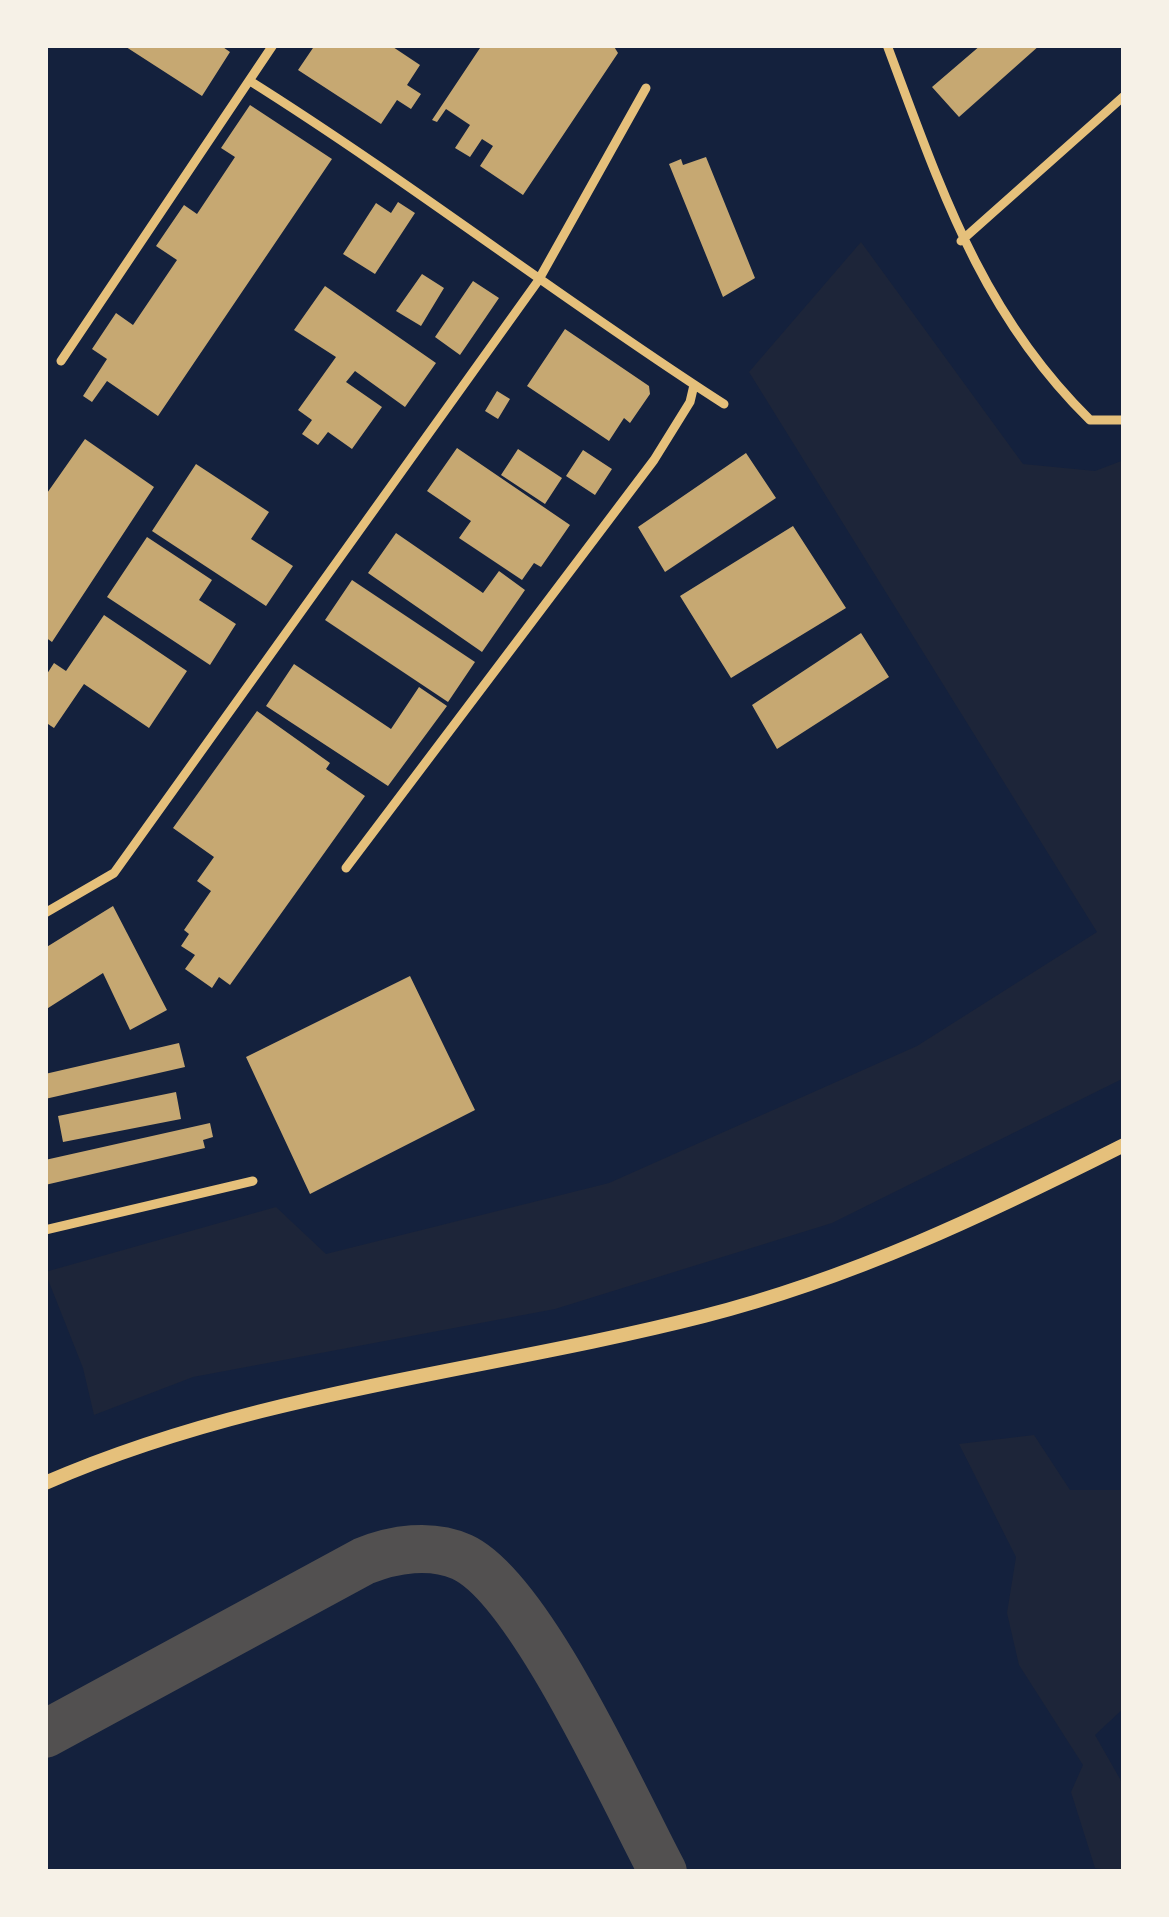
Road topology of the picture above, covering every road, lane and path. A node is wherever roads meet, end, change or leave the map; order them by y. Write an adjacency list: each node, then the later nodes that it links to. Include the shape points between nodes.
1 (273, 45): 3 (street)
2 (887, 45): 6 (street)
3 (250, 81): 7 (street); 8 (street)
4 (646, 88): 7 (street)
5 (1124, 96): 6 (street)
6 (962, 242): 11 (street, via 1039,370 1090,420)
7 (538, 281): 9 (street); 13 (street, via 114,874)
8 (61, 361)
9 (694, 385): 10 (street); 12 (street, via 628,496)
10 (724, 404)
11 (1124, 420)
12 (346, 868)
13 (45, 914)
14 (1124, 1145): 17 (main road, via 947,1232 806,1287 671,1324 240,1414)
15 (253, 1181): 16 (street)
16 (45, 1230)
17 (45, 1484)

